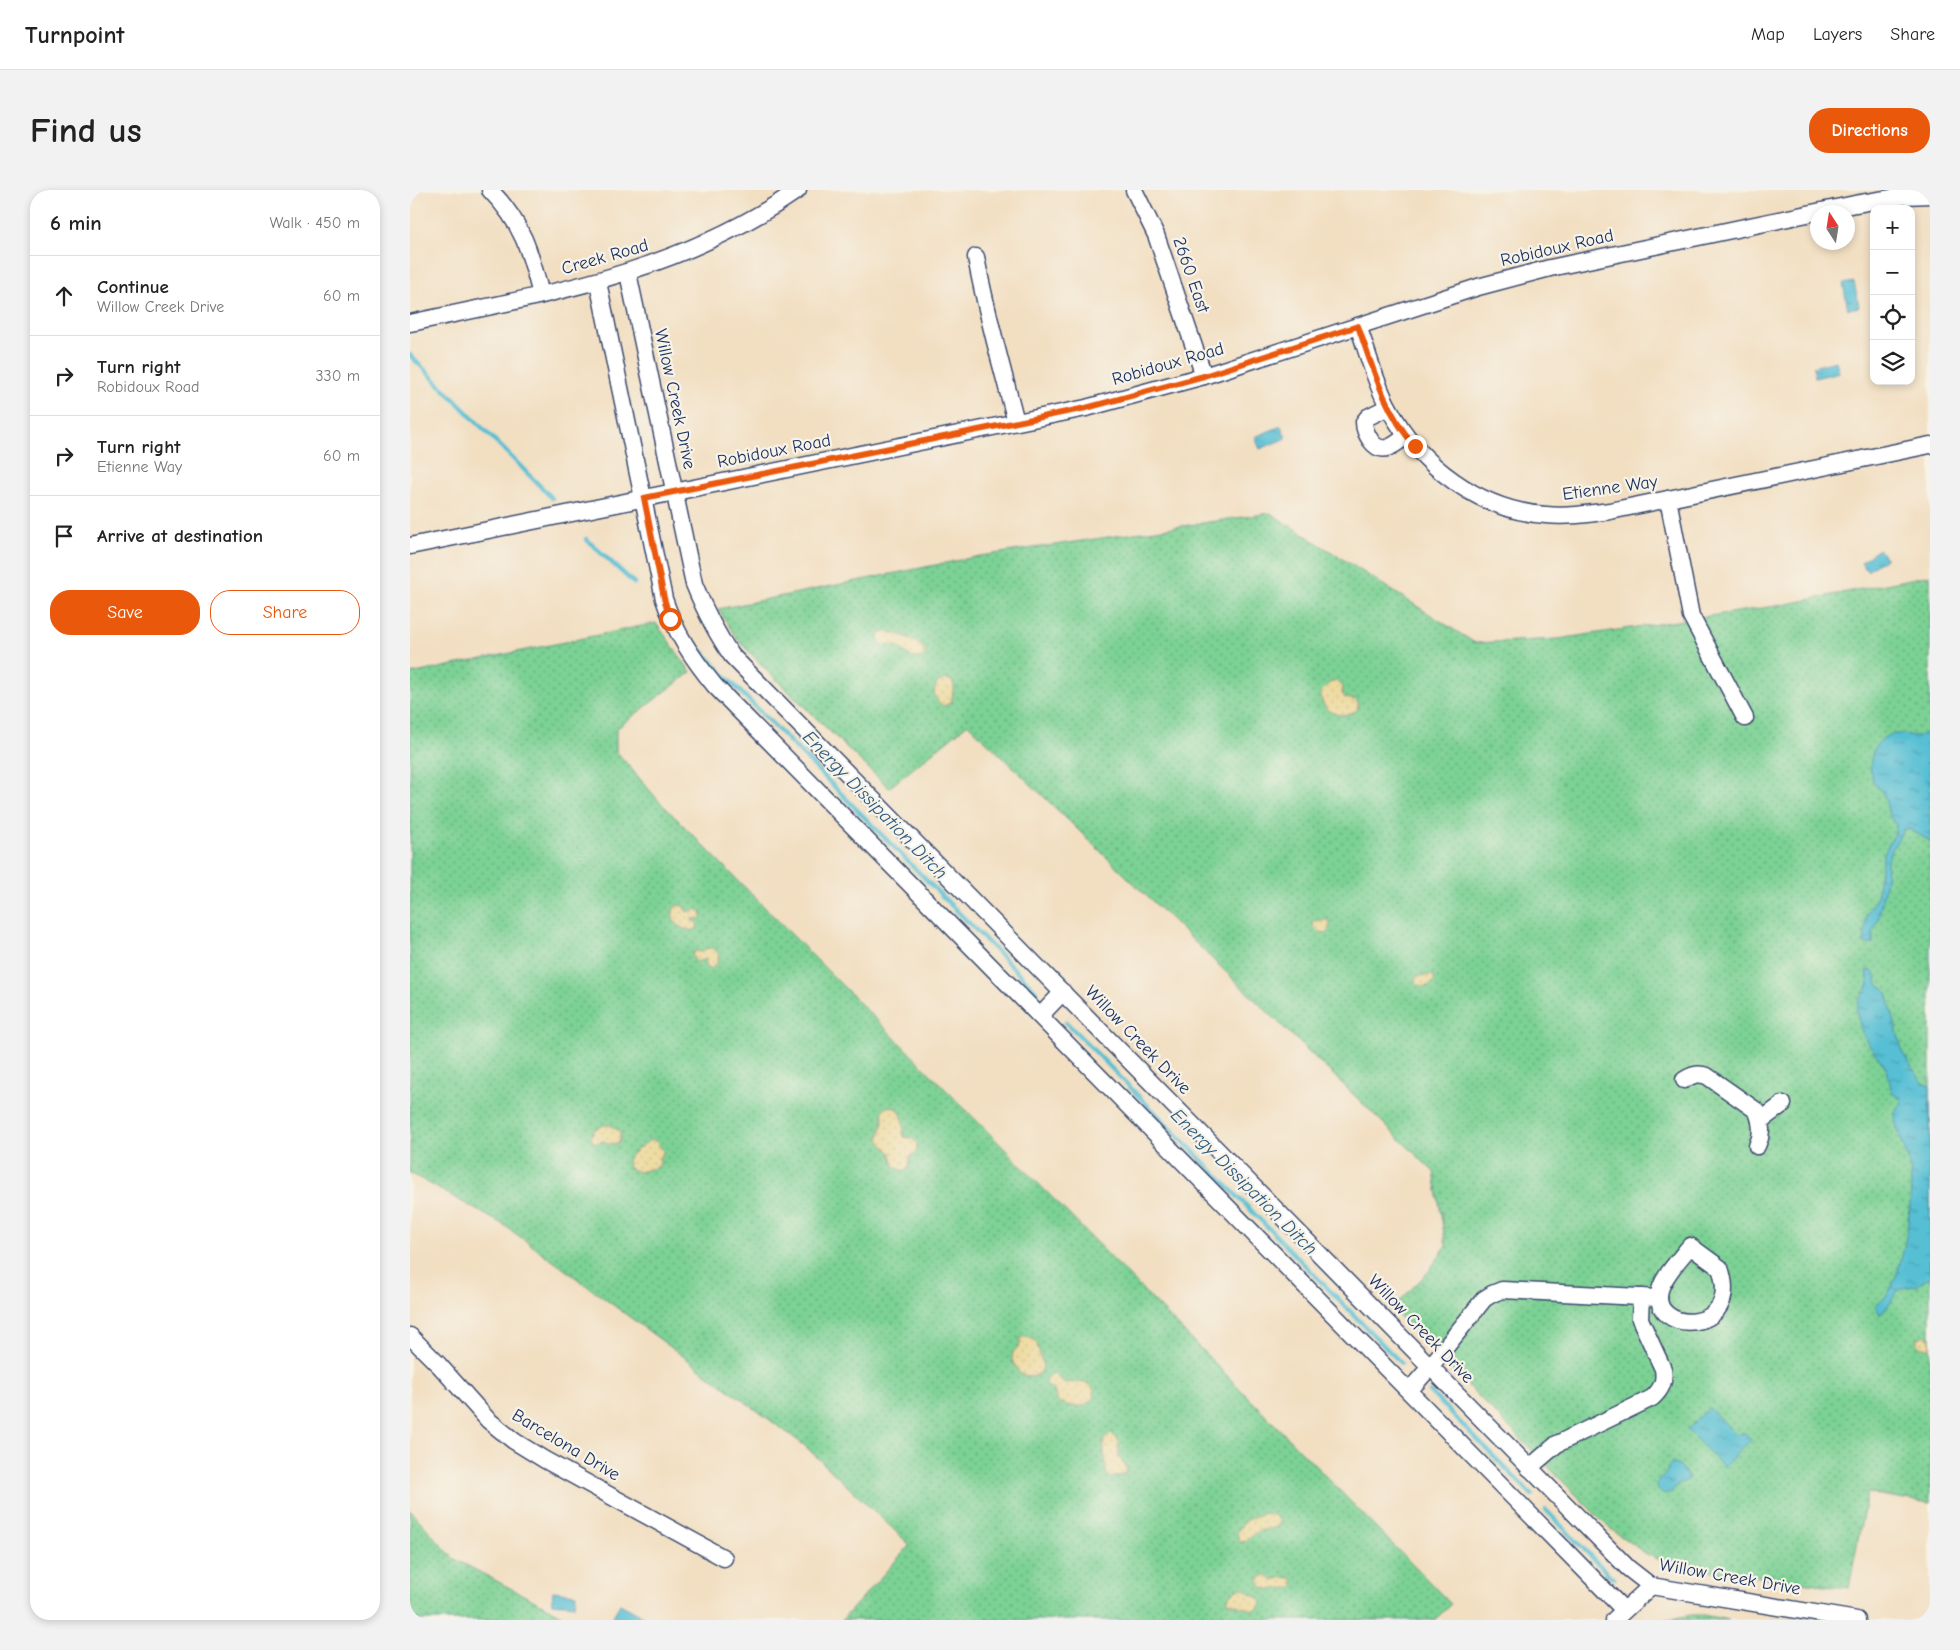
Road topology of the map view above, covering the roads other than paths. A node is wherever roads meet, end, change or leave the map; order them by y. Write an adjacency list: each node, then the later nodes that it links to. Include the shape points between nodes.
1 (490, 190): 8 (street, via 511,214 523,235)
2 (798, 190): 6 (street, Creek Road, via 728,232)
3 (1134, 190): 11 (street, 2660 East, via 1156,235)
4 (1930, 195): 10 (street, Robidoux Road, via 1854,204 1550,268 1478,287)
5 (976, 257): 13 (street, via 986,309)
6 (628, 273): 7 (street, Creek Road); 16 (street, Willow Creek Drive)
7 (598, 282): 8 (street, Creek Road); 17 (street)
8 (541, 295): 9 (street, Creek Road)
9 (410, 322)
10 (1358, 326): 11 (street, Robidoux Road); 12 (street, Etienne Way)
11 (1204, 376): 13 (street, Robidoux Road, via 1086,408)
12 (1388, 407): 14 (street, Etienne Way); 14 (street, via 1368,417 1364,422 1366,434 1380,449 1394,446)
13 (1016, 422): 16 (street, Robidoux Road)
14 (1406, 436): 18 (street, Etienne Way, via 1434,467 1459,485 1510,509 1577,516)
15 (1930, 445): 18 (street, Etienne Way)
16 (674, 492): 17 (street, Robidoux Road); 21 (street, Willow Creek Drive, via 694,584 718,637 732,656)
17 (644, 498): 19 (street, Robidoux Road); 22 (street, via 664,598 678,635 694,661)
18 (1668, 499): 20 (street, via 1691,616)
19 (410, 546)
20 (1745, 718)
21 (1063, 992): 22 (street); 30 (street, Willow Creek Drive)
22 (1040, 1016): 31 (street)
23 (1684, 1080): 25 (street, via 1692,1075 1707,1076 1756,1112)
24 (1783, 1104): 25 (street)
25 (1760, 1121): 26 (street, via 1760,1138)
26 (1756, 1146)
27 (1640, 1297): 28 (street); 30 (street, via 1502,1290 1484,1299); 32 (street, via 1640,1319 1663,1369 1663,1386 1652,1398 1557,1444)
28 (1659, 1298): 28 (street, via 1665,1313 1679,1321 1703,1321 1712,1317 1722,1302 1720,1268 1690,1246 1663,1283)
29 (410, 1336): 33 (street, Barcelona Drive, via 488,1420 514,1440)
30 (1430, 1367): 31 (street); 32 (street, Willow Creek Drive)
31 (1409, 1390): 35 (street)
32 (1529, 1468): 34 (street, Willow Creek Drive, via 1628,1568)
33 (724, 1558)
34 (1651, 1586): 35 (street); 36 (street, Willow Creek Drive)
35 (1619, 1615)
36 (1857, 1620)

